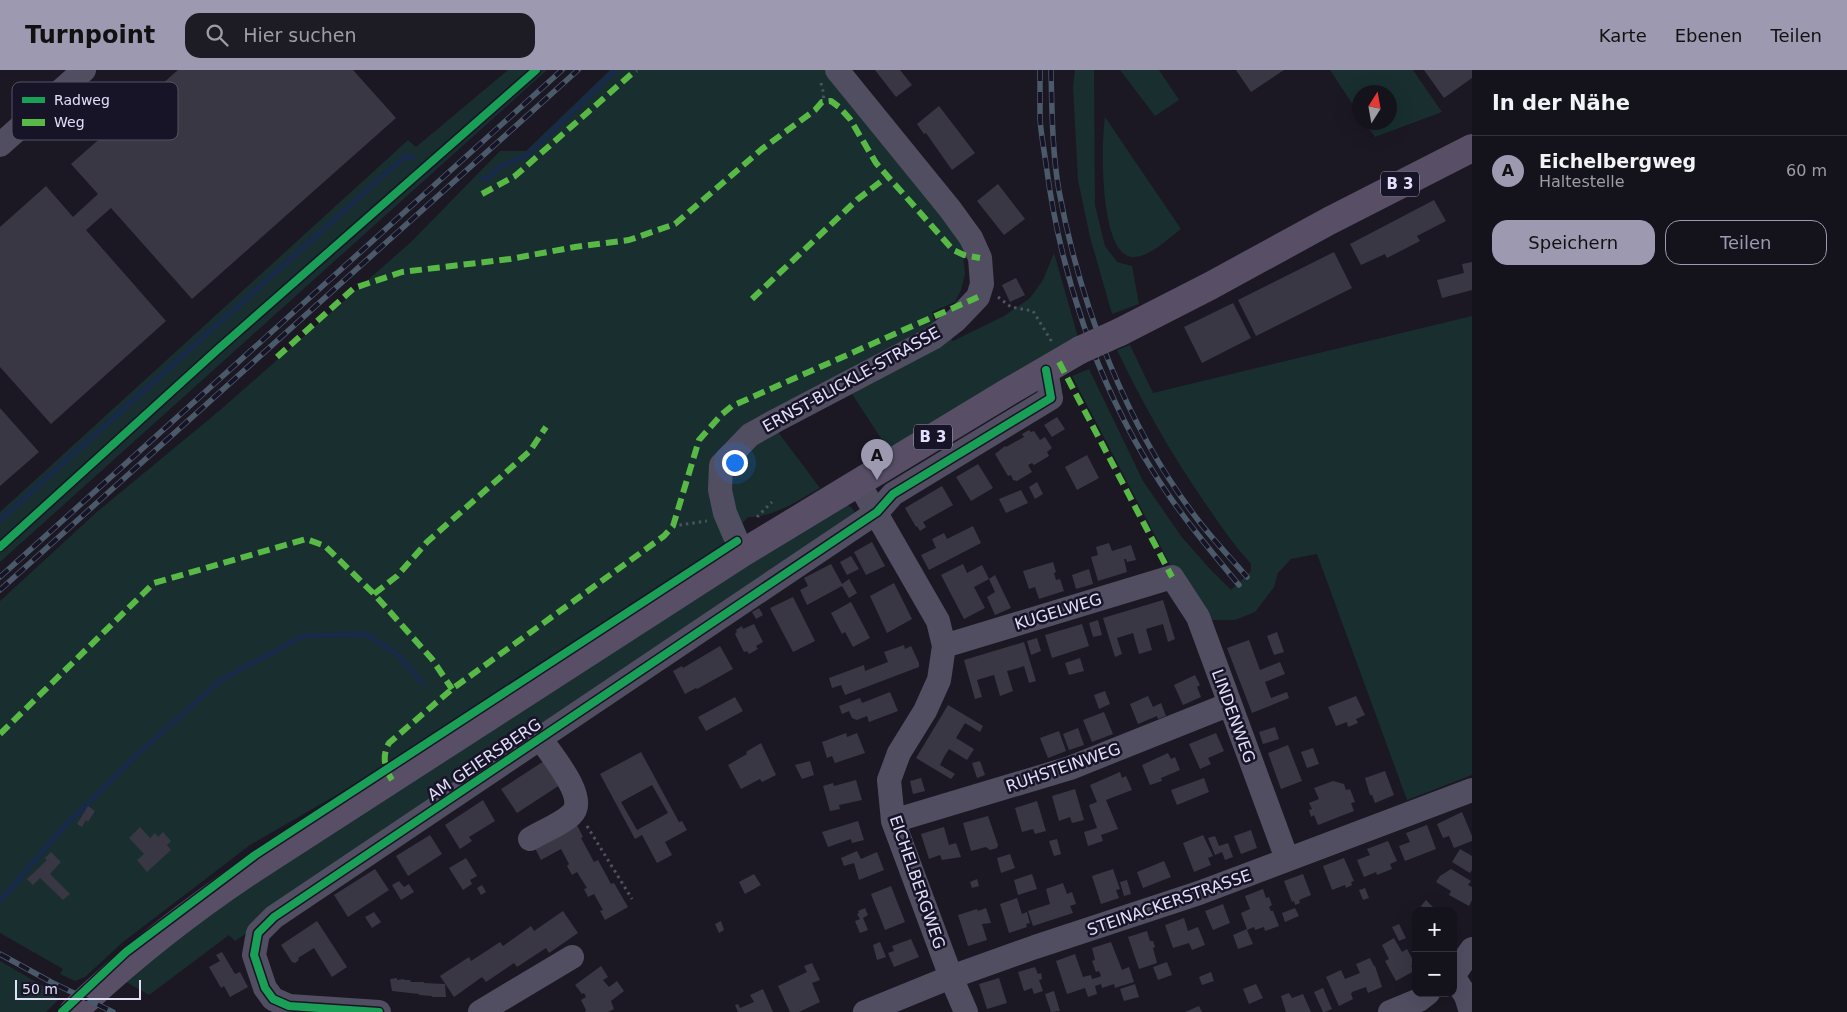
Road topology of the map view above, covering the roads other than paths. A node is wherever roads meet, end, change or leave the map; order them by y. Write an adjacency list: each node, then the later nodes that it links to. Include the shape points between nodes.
1 (84, 70): 3 (street)
2 (829, 75): 10 (street, ERNST-BLICKLE-STRASSE, via 950,208 971,238 980,258 982,284 978,297 933,338 750,435 735,449 722,465 720,490 725,513)
3 (71, 82)
4 (12, 134): 5 (street)
5 (0, 145)
6 (1472, 148): 7 (main road, B 3, bridge)
7 (1054, 365): 8 (main road, B 3); 9 (street, AM GEIERSBERG, via 1050,398 893,494)
8 (858, 482): 9 (street, EICHELBERGWEG); 10 (main road, B 3)
9 (877, 512): 12 (street, EICHELBERGWEG, via 938,621); 14 (street, AM GEIERSBERG)
10 (744, 552): 26 (main road, B 3, via 212,896)
11 (1172, 577): 12 (street, KUGELWEG); 13 (street, LINDENWEG, via 1198,617)
12 (944, 646): 16 (street, EICHELBERGWEG, via 939,680 925,711 899,753 889,780)
13 (1230, 704): 16 (street, RUHSTEINWEG, via 1070,768); 18 (street, LINDENWEG)
14 (540, 738): 17 (street, AM GEIERSBERG, via 577,799 576,808 570,815); 25 (street, AM GEIERSBERG, via 274,917 258,933 254,955)
15 (1472, 790): 18 (street, STEINACKERSTRASSE)
16 (893, 821): 22 (street, EICHELBERGWEG)
17 (530, 839)
18 (1287, 859): 22 (street, STEINACKERSTRASSE, via 1199,893)
19 (1472, 949): 21 (street)
20 (572, 957): 28 (street)
21 (1457, 970)
22 (951, 977): 29 (street, STEINACKERSTRASSE); 30 (street, EICHELBERGWEG)
23 (1457, 982): 32 (street)
24 (1423, 997): 31 (street)
25 (272, 1005): 27 (street, AM GEIERSBERG)
26 (73, 1012)
27 (379, 1012)
28 (480, 1012)
29 (865, 1012)
30 (966, 1012)
31 (1390, 1012)
32 (1471, 1012)

